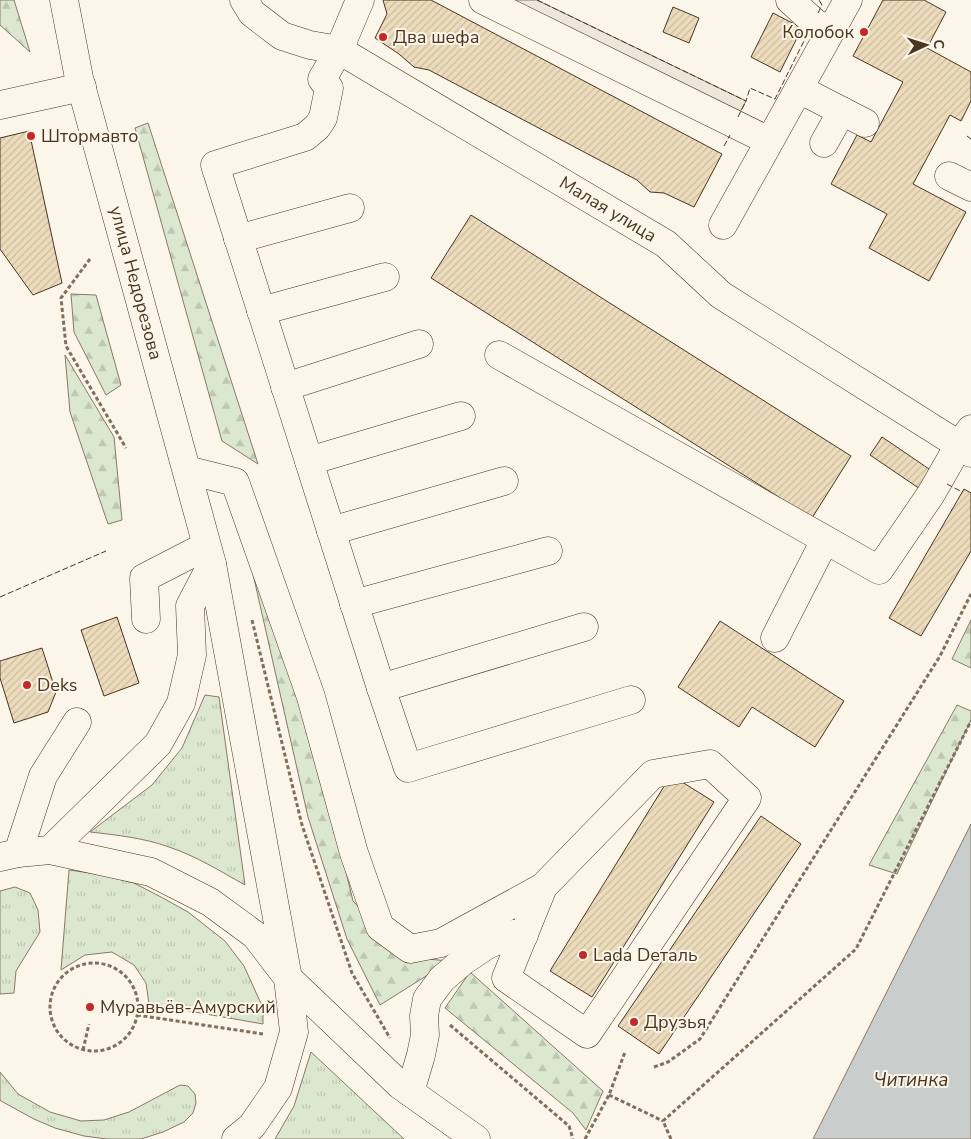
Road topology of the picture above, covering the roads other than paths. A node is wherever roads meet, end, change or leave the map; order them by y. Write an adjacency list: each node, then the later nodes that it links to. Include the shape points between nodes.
1 (64, 0): 9 (street, улица Недорезова)
2 (244, 0): 8 (street, Малая улица, via 252,13 282,36)
3 (360, 0): 8 (street)
4 (483, 0): 12 (street)
5 (790, 0): 7 (street)
6 (848, 0): 7 (street)
7 (830, 32): 10 (street)
8 (339, 50): 16 (street, via 322,79 329,88 317,127 305,138 215,165); 23 (street, Малая улица, via 666,244 721,295)
9 (82, 86): 11 (street); 25 (street, улица Недорезова)
10 (799, 89): 12 (street); 13 (street, via 853,117)
11 (0, 105)
12 (769, 141): 15 (street)
13 (824, 143)
14 (350, 208): 16 (street)
15 (723, 224)
16 (238, 239): 18 (street)
17 (385, 277): 18 (street)
18 (262, 312): 21 (street)
19 (419, 344): 21 (street)
20 (499, 355): 28 (street)
21 (285, 387): 24 (street)
22 (461, 416): 24 (street)
23 (967, 442): 28 (street, via 879,570)
24 (309, 461): 27 (street)
25 (187, 470): 30 (street, улица Недорезова); 40 (street, via 236,482 311,697 354,853 380,927 410,949 441,943)
26 (504, 481): 27 (street)
27 (331, 531): 31 (street)
28 (825, 540): 34 (street)
29 (548, 551): 31 (street)
30 (209, 555): 32 (street, via 144,578); 38 (street, via 190,606 192,655 181,703 172,720 158,744); 42 (street, улица Недорезова)
31 (354, 604): 35 (street)
32 (146, 619)
33 (584, 628): 35 (street)
34 (774, 638)
35 (381, 688): 36 (street, via 408,768)
36 (631, 700)
37 (76, 722): 39 (street, via 43,776)
38 (50, 850): 39 (street); 42 (street, via 151,872 210,902 255,935)
39 (9, 855)
40 (543, 887): 41 (street); 41 (street, via 653,774 710,764 747,798 587,1034 506,978)
41 (524, 935): 43 (street, via 513,934 463,961 442,979 427,999 425,1035)
42 (288, 978): 43 (street); 44 (street, улица Недорезова, via 294,1032 278,1088 252,1126)
43 (410, 1092): 45 (street)
44 (236, 1139)
45 (476, 1139)

